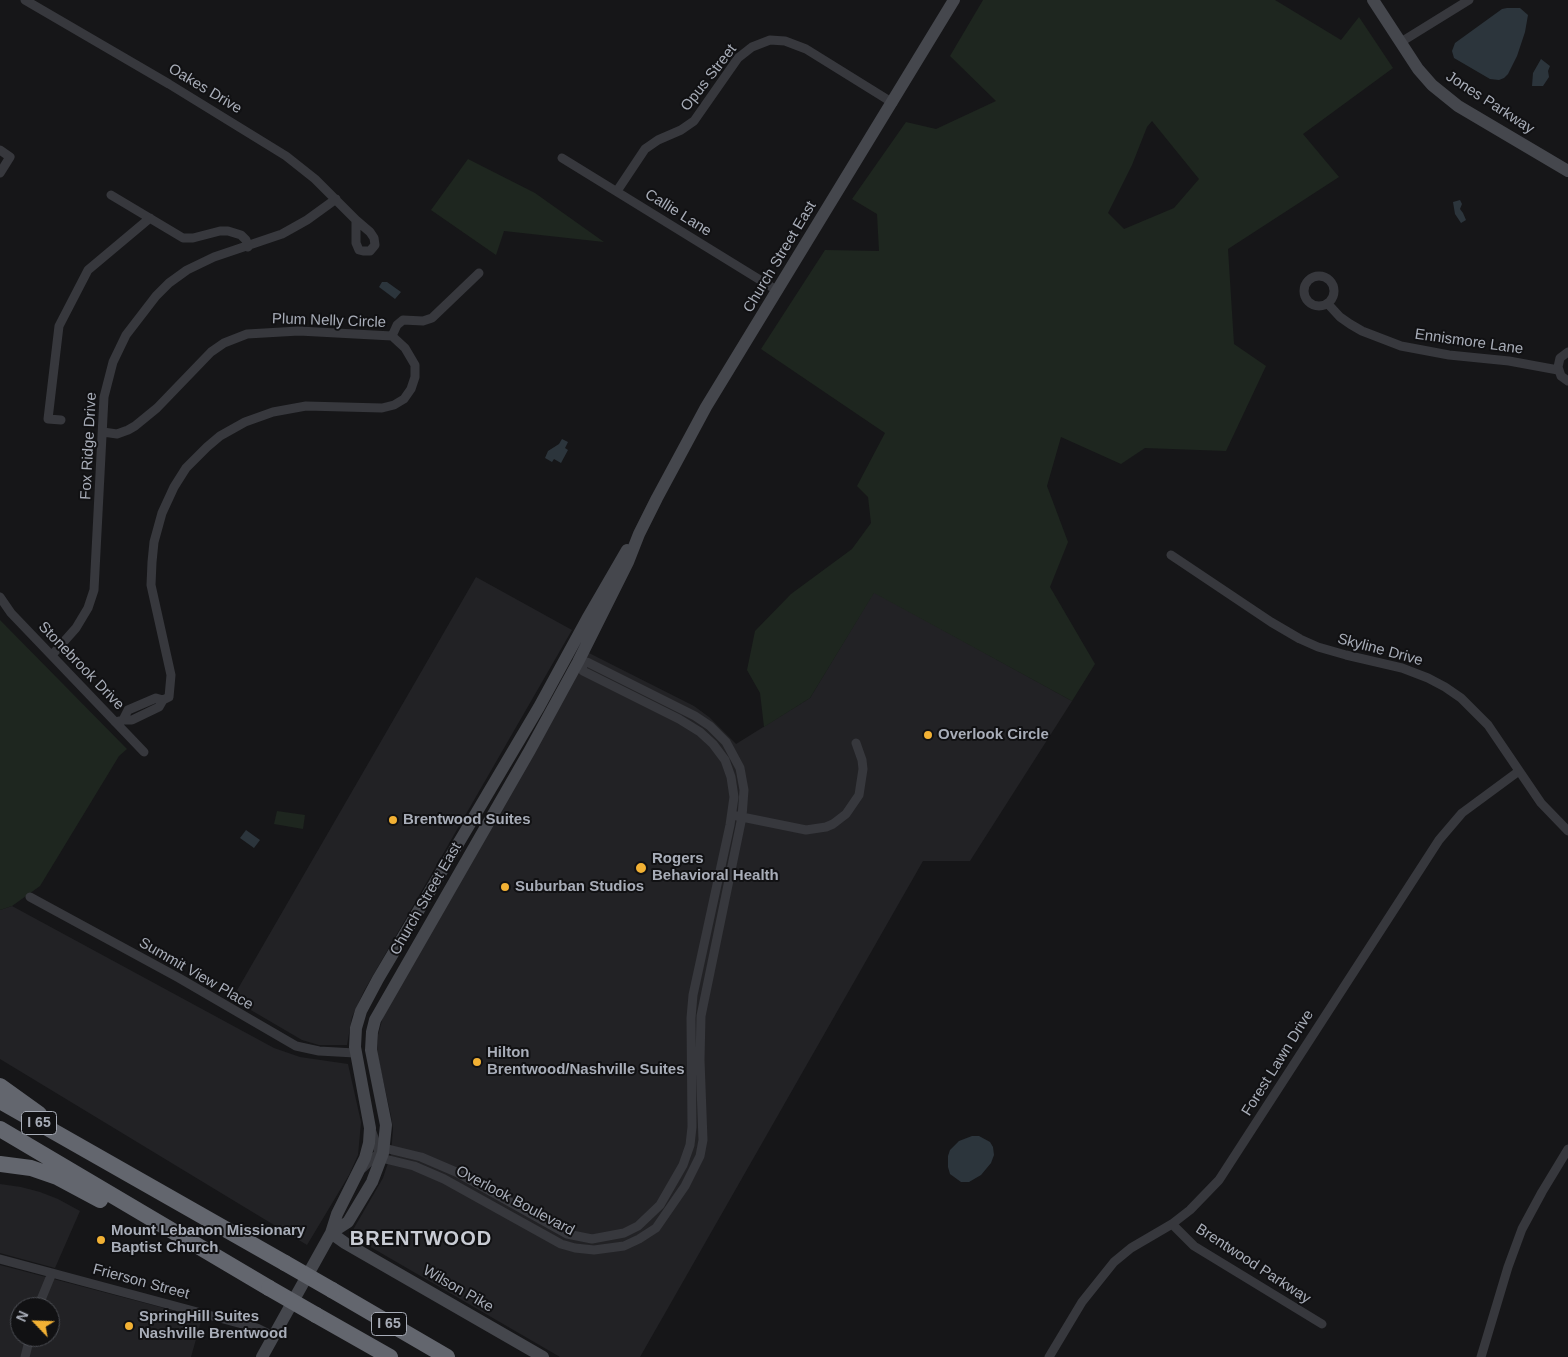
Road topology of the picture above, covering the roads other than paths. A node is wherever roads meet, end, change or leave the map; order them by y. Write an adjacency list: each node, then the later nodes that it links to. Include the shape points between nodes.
1 (26, 0): 13 (street, Oakes Drive, via 264,141 305,170)
2 (954, 0): 6 (main road, Church Street East)
3 (1373, 0): 5 (main road, Jones Parkway)
4 (1469, 0): 5 (street)
5 (1401, 42): 9 (main road, Jones Parkway, via 1418,69 1445,96)
6 (893, 103): 11 (street, Opus Street, via 806,49 785,41 770,40 752,47 738,58 694,121 644,149); 18 (main road, Church Street East)
7 (0, 150): 10 (street, via 10,156)
8 (562, 158): 11 (street, Callie Lane)
9 (1568, 171)
10 (0, 172)
11 (617, 191): 18 (street, Callie Lane)
12 (110, 195): 14 (street)
13 (336, 199): 15 (street, Oakes Drive); 16 (street, Fox Ridge Drive, via 290,230)
14 (150, 218): 16 (street, via 185,238 220,231 233,232 243,238); 24 (street, via 88,270 59,326 48,419)
15 (356, 220)
16 (248, 247): 25 (street, Fox Ridge Drive, via 214,257 187,270 142,312 120,344 110,371 103,408)
17 (479, 273): 20 (street, via 430,319 403,320)
18 (778, 290): 26 (main road, Church Street East, via 706,408)
19 (1328, 304): 22 (street, Ennismore Lane, via 1356,327 1401,346)
20 (392, 336): 25 (street, Plum Nelly Circle, via 299,330 247,334 211,352 135,426 117,434); 31 (street, Plum Nelly Circle, via 410,354 416,370 411,389 399,403 382,408 306,406 268,413 220,436 194,458 179,478 162,513 152,562 151,585 171,682 169,697 163,700 156,698 128,710)
21 (1568, 352): 22 (street, via 1560,358)
22 (1558, 370): 23 (street)
23 (1568, 381)
24 (61, 420)
25 (103, 432): 29 (street, Fox Ridge Drive, via 94,590 76,628)
26 (639, 534): 30 (main road, Church Street East); 39 (main road, Church Street East, via 620,560 539,707 368,997 356,1028)
27 (1171, 555): 34 (street, Skyline Drive, via 1300,639 1318,647 1402,668 1445,687 1488,725)
28 (0, 597): 29 (street, Stonebrook Drive)
29 (52, 655): 31 (street, Stonebrook Drive)
30 (580, 663): 35 (street, Overlook Boulevard, via 583,671 679,719 714,744 731,777); 36 (street, Overlook Boulevard, via 587,662 685,710 710,726 726,742 740,768 744,790); 46 (main road, Church Street East, via 375,1020 371,1050 386,1125)
31 (119, 721): 33 (street, Stonebrook Drive)
32 (856, 743): 36 (street, via 862,760 861,788 852,808 840,819 826,827 806,830)
33 (144, 752)
34 (1519, 771): 37 (street, Skyline Drive); 49 (street, Forest Lawn Drive, via 1462,813 1438,840 1226,1170 1196,1205)
35 (732, 815): 36 (street); 46 (street, Overlook Boulevard, via 693,995 690,1145 683,1165 651,1216 624,1232 592,1239 578,1238 456,1172 421,1157)
36 (742, 818): 46 (street, Overlook Boulevard, via 701,1016 703,1140 700,1156 656,1228 617,1248 575,1248 562,1244 436,1175)
37 (1568, 831)
38 (30, 897): 39 (street, Summit View Place, via 296,1046 313,1051)
39 (356, 1053): 42 (main road, Church Street East)
40 (0, 1086): 44 (highway)
41 (0, 1101): 44 (highway, I 65)
42 (370, 1128): 46 (street); 48 (main road, Church Street East)
43 (0, 1130): 53 (highway, I 65)
44 (78, 1145): 59 (highway, I 65, bridge)
45 (1568, 1148): 62 (street, via 1522,1229)
46 (382, 1153): 48 (street); 50 (main road, Church Street East, via 372,1182 352,1216)
47 (0, 1164): 53 (highway, via 30,1168 57,1177)
48 (361, 1169): 50 (main road, Church Street East, via 337,1214)
49 (1172, 1224): 55 (street, Brentwood Parkway, via 1194,1246); 61 (street, Forest Lawn Drive, via 1131,1248 1109,1267 1082,1302)
50 (331, 1233): 56 (main road, Church Street East); 60 (main road, Wilson Pike)
51 (0, 1260): 52 (street, Frierson Street)
52 (52, 1272): 54 (street); 56 (street, Frierson Street, via 257,1328)
53 (269, 1288): 58 (highway, I 65, bridge)
54 (42, 1297)
55 (1322, 1324)
56 (273, 1336): 57 (main road, Church Street East)
57 (262, 1357)
58 (390, 1357)
59 (447, 1357)
60 (544, 1357)
61 (1049, 1357)
62 (1481, 1357)

